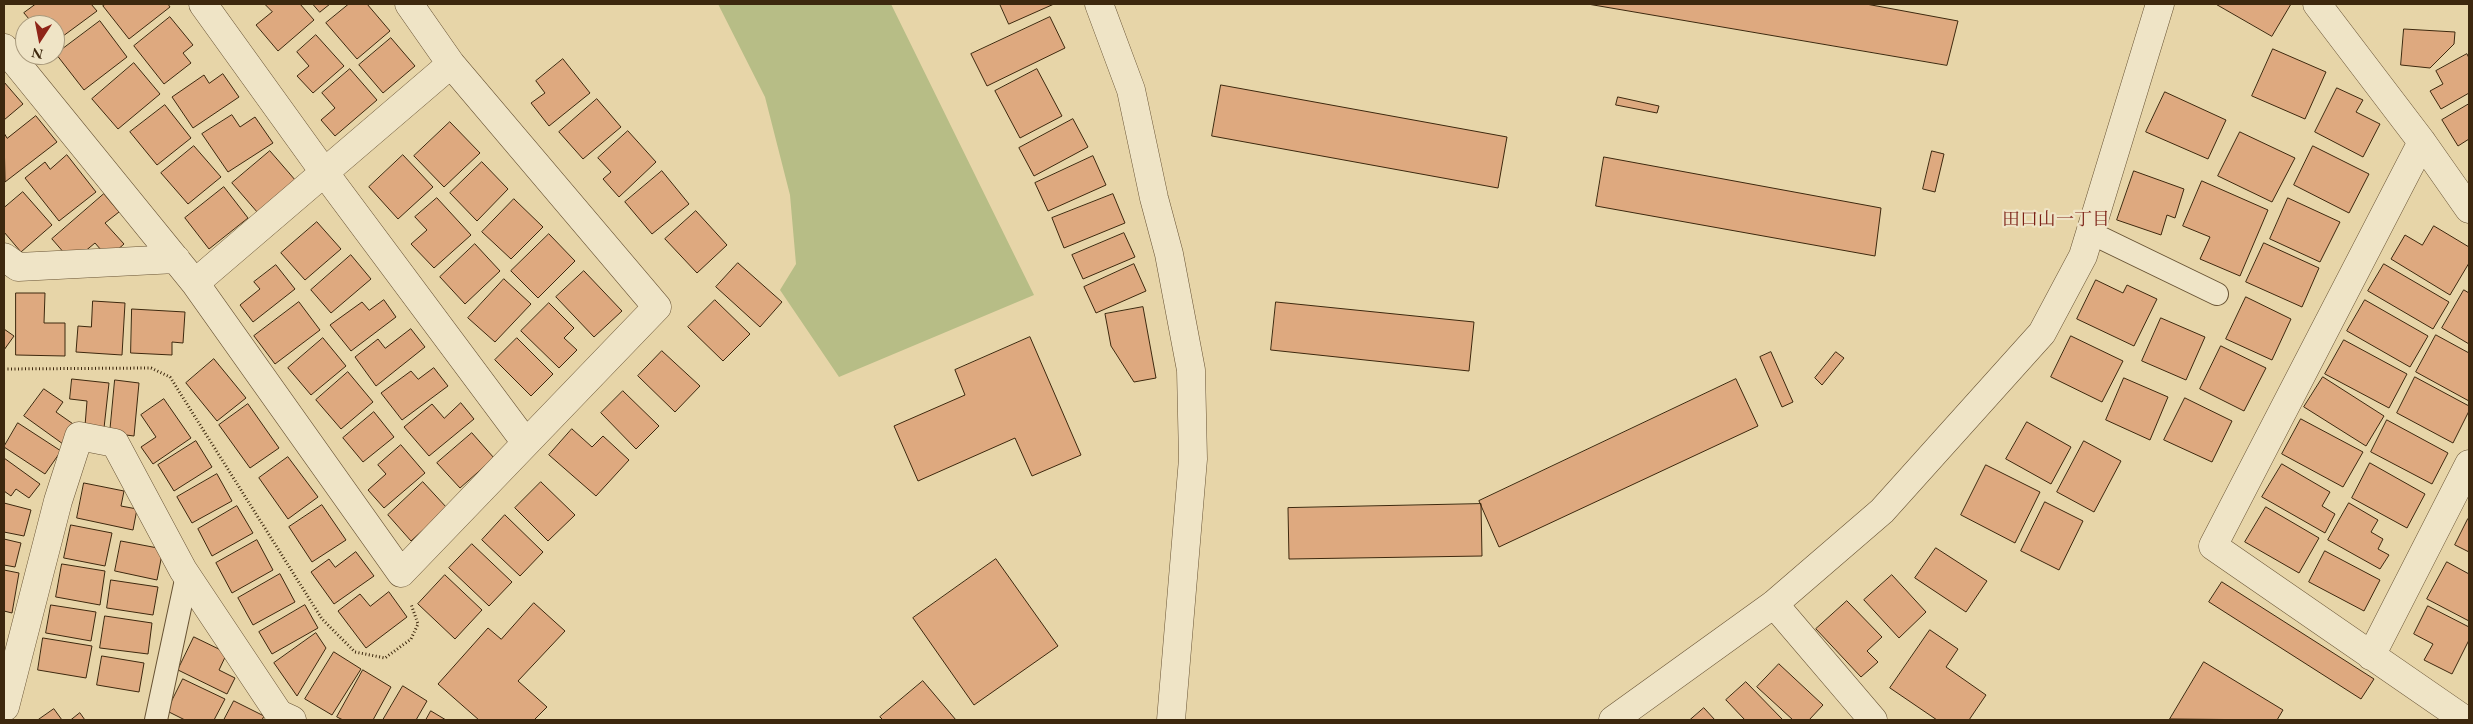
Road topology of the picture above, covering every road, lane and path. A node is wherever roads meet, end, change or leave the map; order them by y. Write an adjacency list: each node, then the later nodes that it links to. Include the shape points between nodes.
1 (203, 4): 9 (street)
2 (409, 4): 7 (street)
3 (1098, 4): 26 (street, via 1131,90 1169,254 1191,370 1193,459)
4 (2160, 4): 11 (street)
5 (2317, 4): 8 (street)
6 (4, 48): 13 (street)
7 (451, 64): 9 (street); 17 (street, via 657,307)
8 (2422, 142): 10 (street); 22 (street, via 2213,546)
9 (324, 172): 14 (street); 17 (street)
10 (2469, 209)
11 (2091, 233): 15 (lane); 20 (street, via 2084,256 2042,333 1882,511)
12 (4, 256): 13 (street, via 18,268)
13 (176, 259): 14 (street)
14 (195, 283): 17 (street, via 401,573)
15 (2216, 294)
16 (4, 369): 21 (path, via 151,368 170,377 322,619 355,652 385,658 411,639)
17 (526, 442)
18 (2469, 464): 22 (street)
19 (187, 576): 23 (street, via 115,443 79,436 58,501); 24 (lane); 25 (street, via 280,714)
20 (1774, 604): 27 (street); 28 (street)
21 (418, 624)
22 (2371, 656): 29 (street)
23 (6, 711)
24 (156, 720)
25 (292, 720)
26 (1171, 720)
27 (1613, 720)
28 (1874, 720)
29 (2465, 720)

